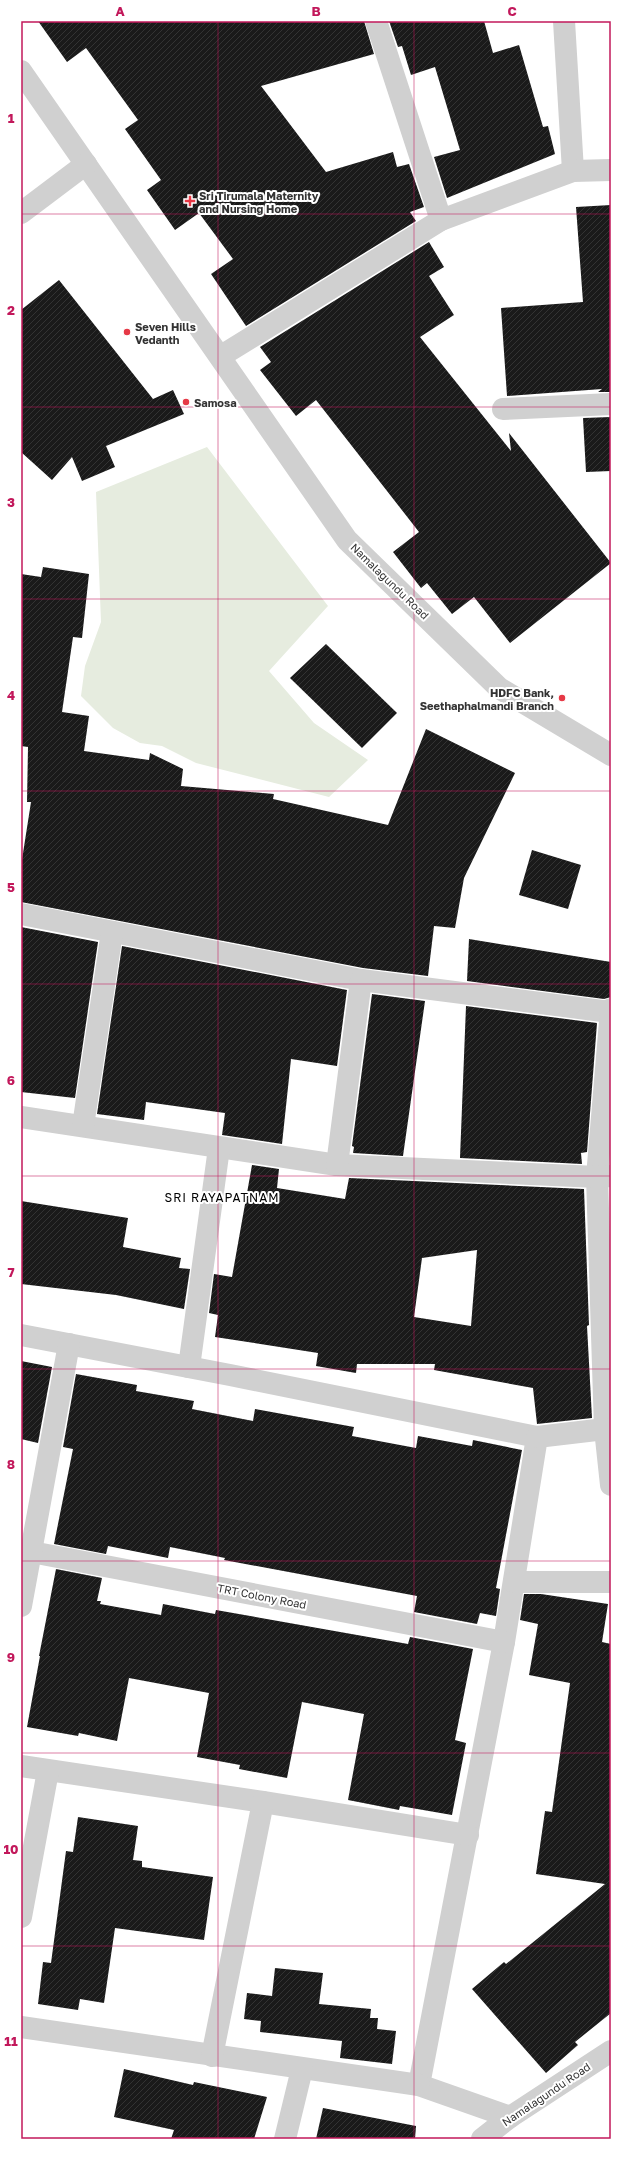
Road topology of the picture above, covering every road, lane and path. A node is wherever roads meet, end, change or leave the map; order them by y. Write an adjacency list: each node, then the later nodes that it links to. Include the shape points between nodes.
1 (376, 21): 8 (street)
2 (564, 21): 6 (street)
3 (21, 71): 4 (street, Namalagundu Road)
4 (86, 164): 7 (street); 9 (street, Namalagundu Road)
5 (611, 170): 6 (street)
6 (573, 171): 8 (street)
7 (21, 213)
8 (441, 220): 9 (street)
9 (221, 356): 12 (street, Namalagundu Road, via 347,540 499,688)
10 (611, 404): 11 (street)
11 (503, 409)
12 (611, 755)
13 (21, 914): 14 (street)
14 (112, 932): 15 (street); 18 (street)
15 (361, 980): 16 (street); 20 (street)
16 (611, 1010): 21 (street)
17 (21, 1117): 18 (street)
18 (83, 1126): 19 (street)
19 (219, 1148): 20 (street); 24 (street)
20 (337, 1165): 21 (street)
21 (604, 1177): 25 (street)
22 (21, 1336): 23 (street)
23 (70, 1344): 24 (street); 28 (street)
24 (189, 1367): 26 (street)
25 (605, 1429): 26 (street); 27 (street)
26 (537, 1437): 29 (street)
27 (611, 1485)
28 (26, 1551): 31 (street); 32 (street, TRT Colony Road)
29 (514, 1582): 30 (street); 32 (street)
30 (611, 1582)
31 (21, 1606)
32 (504, 1642): 36 (street)
33 (21, 1766): 34 (street)
34 (48, 1771): 35 (street); 37 (street)
35 (263, 1802): 36 (street); 40 (street)
36 (468, 1835): 42 (street)
37 (21, 1917)
38 (21, 2027): 40 (street)
39 (611, 2051): 43 (street, Namalagundu Road)
40 (212, 2056): 41 (street)
41 (302, 2069): 42 (street); 44 (street)
42 (419, 2085): 43 (street)
43 (510, 2117): 45 (street, Namalagundu Road)
44 (285, 2139)
45 (482, 2139)

